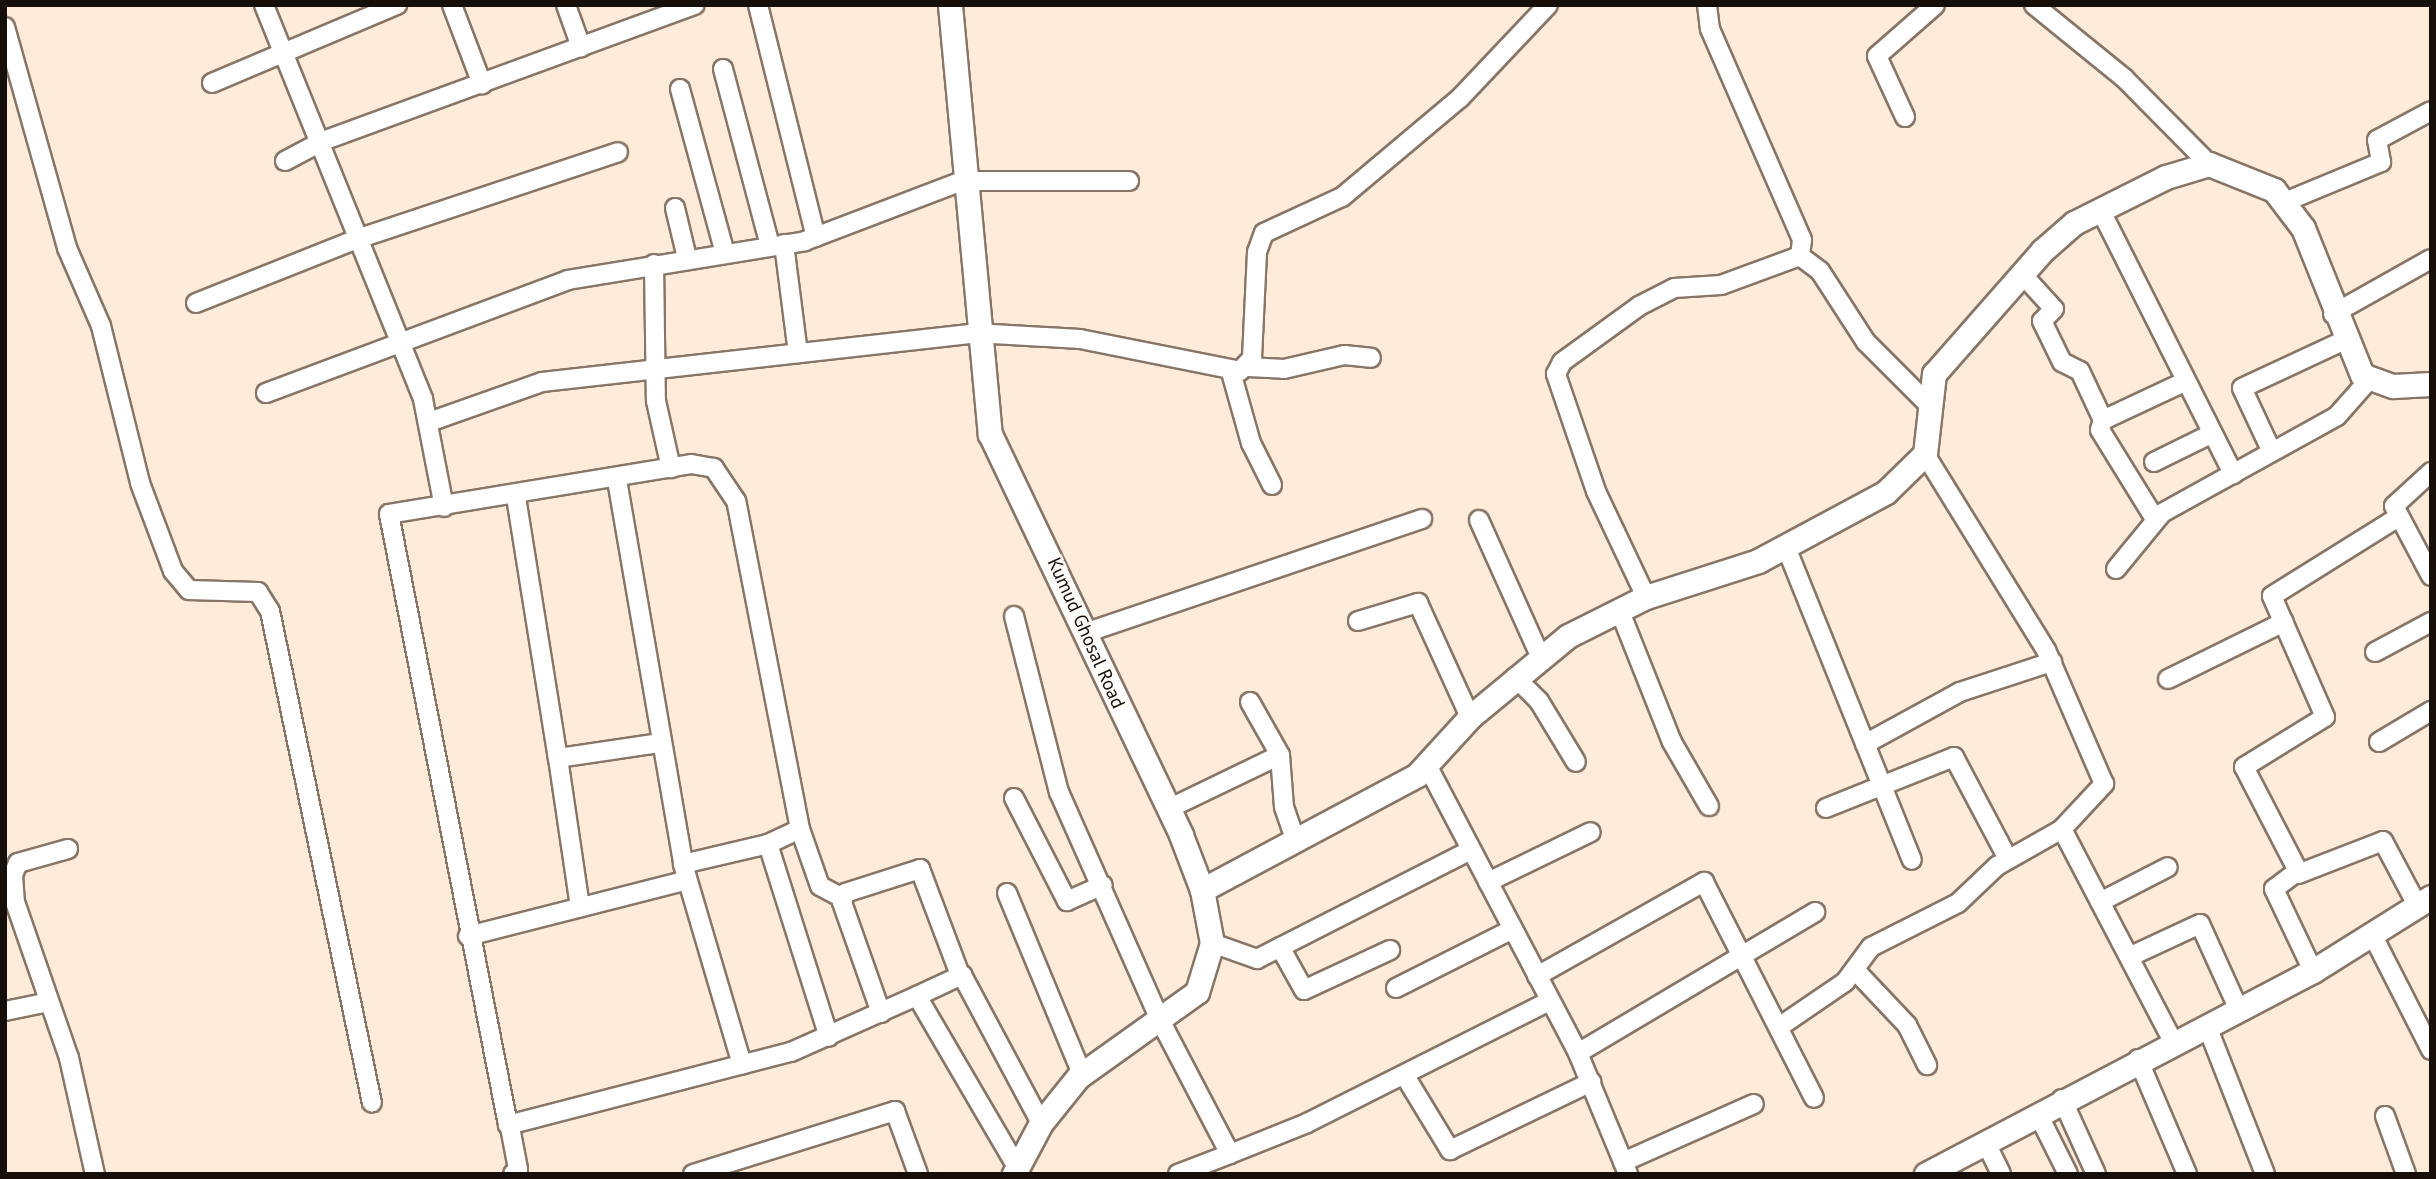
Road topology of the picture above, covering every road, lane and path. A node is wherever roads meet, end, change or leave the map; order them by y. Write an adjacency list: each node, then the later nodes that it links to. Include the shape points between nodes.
1 (264, 5): 14 (street)
2 (397, 5): 14 (street)
3 (452, 5): 17 (street)
4 (566, 5): 13 (street)
5 (695, 5): 13 (street)
6 (758, 5): 30 (street)
7 (950, 5): 25 (street, Kumud Ghosal Road)
8 (1548, 5): 46 (street, via 1460,98 1342,197 1265,233 1256,253)
9 (1707, 5): 34 (street, via 1710,29 1802,240)
10 (1935, 5): 20 (street, via 1877,56)
11 (2034, 5): 24 (street, via 2124,78)
12 (5, 27): 156 (street, via 67,248 100,326 139,483 173,571 189,590 258,592 271,611)
13 (581, 47): 17 (street)
14 (281, 50): 16 (street); 21 (street)
15 (723, 69): 32 (street)
16 (212, 83)
17 (482, 84): 21 (street)
18 (680, 89): 33 (street)
19 (2431, 111): 27 (street, via 2376,140 2381,162)
20 (1905, 117)
21 (320, 142): 23 (street); 31 (street)
22 (618, 152): 31 (street)
23 (285, 161)
24 (2209, 163): 27 (street, via 2266,185); 29 (street)
25 (962, 181): 26 (street); 30 (street); 41 (street, Kumud Ghosal Road)
26 (1129, 181)
27 (2287, 201): 40 (street)
28 (675, 208): 35 (street)
29 (2100, 209): 38 (street, via 2059,235); 49 (street)
30 (816, 237): 32 (street)
31 (357, 239): 39 (street); 42 (street)
32 (777, 245): 33 (street); 44 (street)
33 (724, 253): 35 (street)
34 (1800, 256): 52 (street, via 1819,271 1866,342); 73 (street, via 1721,285 1674,288 1557,368 1596,491)
35 (687, 258): 37 (street)
36 (2431, 259): 40 (street)
37 (654, 264): 42 (street, via 568,280); 47 (street)
38 (2022, 274): 52 (street, via 1934,374); 53 (street, via 2054,309 2042,321 2062,362 2080,372)
39 (196, 303)
40 (2333, 314): 43 (street)
41 (976, 333): 44 (street); 46 (street, via 1080,339); 79 (street, Kumud Ghosal Road, via 990,434)
42 (401, 339): 51 (street); 54 (street)
43 (2343, 341): 48 (street); 56 (street, via 2242,388)
44 (798, 353): 47 (street)
45 (1371, 358): 46 (street, via 1343,355 1284,369)
46 (1240, 369): 63 (street, via 1251,443)
47 (655, 373): 54 (street, via 542,382); 59 (street)
48 (2368, 381): 50 (street); 56 (street, via 2337,416)
49 (2185, 382): 53 (street); 55 (street)
50 (2431, 384)
51 (266, 393)
52 (1928, 404): 57 (street)
53 (2103, 420): 68 (street, via 2100,430)
54 (429, 422): 65 (street)
55 (2211, 434): 58 (street); 61 (street)
56 (2271, 450): 61 (street)
57 (1925, 454): 70 (street, via 1886,492); 82 (street)
58 (2154, 462)
59 (671, 468): 62 (street); 100 (street, via 714,468 736,501)
60 (2431, 472): 66 (street, via 2396,499)
61 (2233, 474): 68 (street)
62 (617, 480): 64 (street); 89 (street)
63 (1272, 485)
64 (516, 497): 65 (street); 92 (street)
65 (444, 507): 124 (street, via 400,509 388,519)
66 (2398, 518): 72 (street); 77 (street, via 2277,587 2272,596)
67 (1422, 519): 79 (street)
68 (2155, 519): 71 (street)
69 (1479, 520): 81 (street)
70 (1786, 547): 73 (street); 90 (street)
71 (2116, 569)
72 (2431, 576)
73 (1646, 597): 74 (street)
74 (1619, 609): 81 (street); 97 (street, via 1671,743)
75 (1014, 616): 113 (street, via 1059,792)
76 (1358, 621): 87 (street, via 1418,603)
77 (2284, 622): 84 (street); 111 (street, via 2325,717 2244,767)
78 (2431, 622): 80 (street)
79 (1085, 633): 99 (street, Kumud Ghosal Road)
80 (2375, 652)
81 (1540, 656): 83 (street)
82 (2052, 662): 90 (street, via 1961,692); 101 (street, via 2105,782)
83 (1515, 677): 87 (street); 93 (street, via 1539,701)
84 (2168, 679)
85 (1250, 702): 91 (street)
86 (2431, 711): 88 (street)
87 (1470, 717): 94 (street)
88 (2379, 742)
89 (660, 744): 92 (street); 110 (street)
90 (1865, 744): 95 (street)
91 (1280, 755): 99 (street); 103 (street, via 1284,807)
92 (558, 758): 120 (street)
93 (1576, 762)
94 (1428, 767): 103 (street); 106 (street)
95 (1882, 785): 98 (street); 107 (street, via 1954,757); 108 (street)
96 (1014, 798): 113 (street, via 1067,901)
97 (1709, 806)
98 (1826, 808)
99 (1168, 809): 114 (street, Kumud Ghosal Road)
100 (800, 829): 104 (street); 116 (street, via 820,886)
101 (2062, 829): 107 (street); 118 (street)
102 (1591, 832): 112 (street)
103 (1296, 841): 114 (street)
104 (768, 844): 110 (street); 144 (street)
105 (68, 849): 119 (street, via 18,863)
106 (1471, 850): 112 (street); 126 (street)
107 (2008, 859): 130 (street, via 1958,903 1871,947)
108 (1912, 860)
109 (2168, 867): 118 (street)
110 (685, 872): 120 (street); 149 (street)
111 (2298, 874): 117 (street, via 2383,841); 131 (street, via 2274,889)
112 (1488, 883): 122 (street)
113 (1103, 885): 141 (street)
114 (1202, 890): 125 (street, Kumud Ghosal Road)
115 (1007, 893): 151 (street)
116 (841, 897): 132 (street, via 920,869); 140 (street)
117 (2424, 901): 123 (street)
118 (2100, 902): 128 (street)
119 (10, 903): 137 (street)
120 (580, 907): 124 (street)
121 (1815, 912): 129 (street)
122 (1513, 929): 133 (street); 134 (street)
123 (2372, 934): 131 (street); 146 (street)
124 (468, 936): 161 (street)
125 (1212, 943): 126 (street, via 1251,961); 141 (street, Kumud Ghosal Road, via 1197,992)
126 (1280, 947): 127 (street, via 1304,990)
127 (1390, 950)
128 (2131, 956): 138 (street, via 2200,924); 145 (street)
129 (1742, 958): 133 (street, via 1702,881); 143 (street); 147 (street)
130 (1855, 970): 143 (street); 150 (street, via 1907,1025)
131 (2313, 971): 138 (street)
132 (960, 975): 135 (street); 160 (street)
133 (1537, 976): 136 (street)
134 (1396, 988)
135 (917, 996): 140 (street); 165 (street)
136 (1550, 1001): 147 (street); 152 (street)
137 (49, 1002): 139 (street); 166 (street)
138 (2239, 1010): 142 (street)
139 (5, 1011)
140 (881, 1013): 144 (street)
141 (1161, 1021): 151 (street, Kumud Ghosal Road); 163 (street)
142 (2207, 1026): 145 (street); 176 (street)
143 (1779, 1027): 154 (street)
144 (829, 1037): 149 (street)
145 (2173, 1041): 148 (street)
146 (2431, 1050)
147 (1578, 1053): 153 (street)
148 (2138, 1059): 155 (street); 175 (street)
149 (742, 1065): 161 (street)
150 (1927, 1065)
151 (1082, 1074): 160 (street, Kumud Ghosal Road)
152 (1405, 1076): 153 (street, via 1450,1150); 163 (street)
153 (1591, 1082): 164 (street)
154 (1814, 1098)
155 (2062, 1099): 158 (street); 174 (street)
156 (372, 1103)
157 (1754, 1104): 164 (street)
158 (2038, 1114): 162 (street); 173 (street)
159 (2385, 1116): 177 (street)
160 (1041, 1123): 165 (street, Kumud Ghosal Road)
161 (510, 1127): 167 (street, via 518,1169)
162 (1986, 1143): 171 (street); 172 (street)
163 (1230, 1154): 170 (street)
164 (1626, 1168)
165 (1014, 1169)
166 (95, 1174)
167 (513, 1174)
168 (693, 1174): 169 (street, via 895,1111)
169 (918, 1174)
170 (1178, 1174)
171 (1926, 1174)
172 (2001, 1174)
173 (2068, 1174)
174 (2096, 1174)
175 (2187, 1174)
176 (2265, 1174)
177 (2406, 1174)

